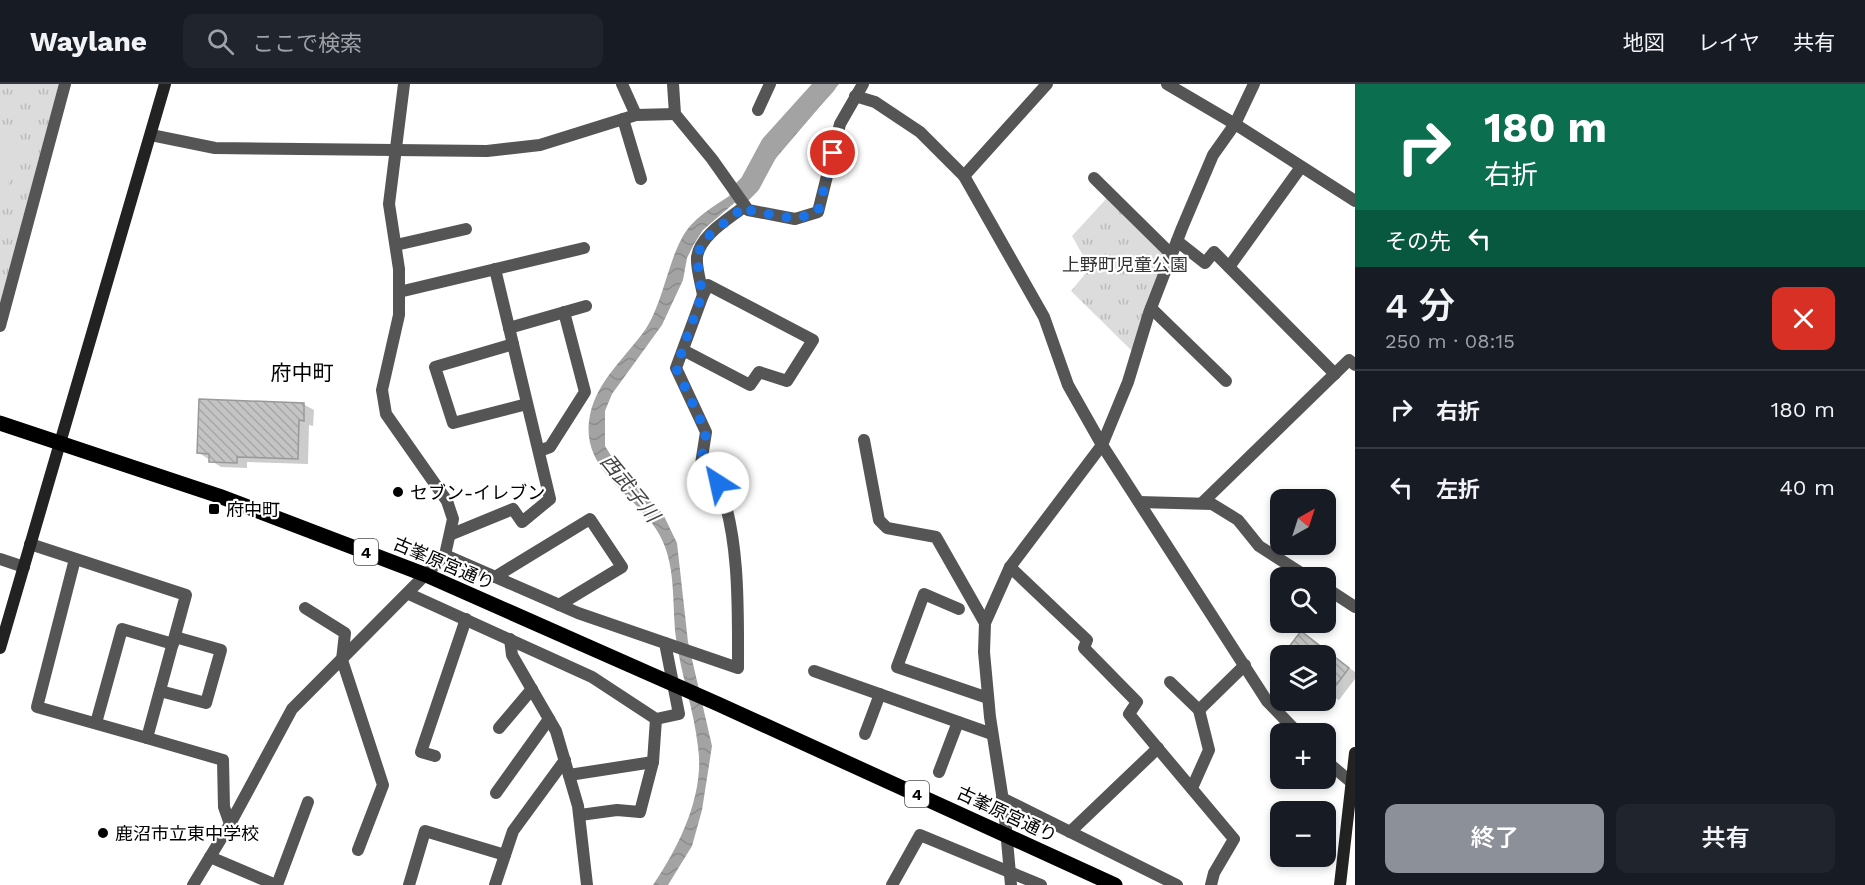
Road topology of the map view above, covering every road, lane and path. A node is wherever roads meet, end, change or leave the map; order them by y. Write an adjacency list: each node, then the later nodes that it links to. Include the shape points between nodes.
1 (65, 84): 36 (street)
2 (165, 84): 16 (street)
3 (404, 84): 17 (street)
4 (622, 84): 14 (street)
5 (673, 84): 13 (street)
6 (770, 84): 12 (street)
7 (863, 84): 11 (street)
8 (1047, 84): 19 (street)
9 (1167, 84): 15 (street)
10 (1254, 84): 15 (street)
11 (855, 96): 19 (street, via 875,102 920,132); 23 (street, via 840,124 818,212 795,219 748,210)
12 (758, 110)
13 (675, 114): 14 (street); 23 (street)
14 (630, 117): 17 (street, via 540,145 488,151); 21 (street)
15 (1235, 123): 18 (street); 25 (street, via 1213,155)
16 (151, 135): 17 (street, via 215,148); 46 (street)
17 (398, 149): 26 (street, via 389,204)
18 (1301, 167): 22 (street); 29 (street)
19 (964, 176): 47 (street, via 1044,317 1068,385)
20 (1094, 178): 28 (street)
21 (641, 179)
22 (1355, 201)
23 (745, 206): 32 (street, via 707,237 699,251)
24 (466, 229): 26 (street)
25 (1177, 241): 28 (street); 29 (street, via 1205,263 1214,252)
26 (396, 245): 31 (street)
27 (584, 248): 30 (street)
28 (1172, 255): 34 (street)
29 (1229, 267): 41 (street)
30 (495, 269): 31 (street); 37 (street)
31 (399, 292): 51 (street, via 399,315 382,390 386,414 447,501 453,519)
32 (702, 295): 39 (street); 39 (street, via 708,285 813,340 787,381 759,372 750,385)
33 (586, 306): 35 (street)
34 (1151, 308): 42 (street); 47 (street, via 1128,382)
35 (564, 312): 37 (street); 48 (street, via 585,392 550,447)
36 (0, 326)
37 (509, 328): 38 (street)
38 (513, 344): 43 (street); 43 (street, via 435,367 453,423)
39 (683, 350): 71 (street, via 676,368 706,432 701,464 718,483 732,540 738,668)
40 (1355, 365): 41 (street, via 1349,360)
41 (1335, 374): 50 (street)
42 (1226, 381)
43 (527, 404): 48 (street)
44 (0, 423): 46 (main road, 古峯原宮通り / 4)
45 (864, 441): 68 (street, via 879,520 887,528 936,537)
46 (61, 442): 52 (street); 59 (main road, 古峯原宮通り / 4, via 219,496)
47 (1102, 445): 49 (street); 57 (street)
48 (538, 451): 51 (street, via 550,499 522,522 513,509)
49 (1138, 502): 50 (street); 74 (street)
50 (1202, 504): 58 (street, via 1212,504 1238,520 1259,546)
51 (452, 534): 53 (street)
52 (30, 544): 55 (street); 56 (street)
53 (445, 555): 59 (street); 60 (street)
54 (0, 559): 56 (street)
55 (75, 559): 70 (street, via 186,595); 85 (street, via 37,707)
56 (24, 567): 72 (street)
57 (1010, 567): 68 (street); 91 (street, via 1087,640 1084,648 1137,702 1129,714)
58 (1292, 567)
59 (426, 575): 61 (street); 118 (main road, 古峯原宮通り / 4)
60 (495, 577): 63 (street); 63 (street, via 590,519 622,567)
61 (409, 594): 67 (street); 73 (street)
62 (1336, 595): 64 (street)
63 (559, 605): 71 (street)
64 (1355, 607)
65 (304, 608): 73 (street, via 345,633)
66 (959, 609): 80 (street, via 924,594 897,667)
67 (466, 619): 69 (street); 93 (street, via 422,752)
68 (985, 623): 80 (street)
69 (510, 639): 77 (street, via 512,655); 83 (street, via 592,677)
70 (174, 640): 78 (street); 78 (street, via 221,650 206,703); 85 (street, via 122,629)
71 (665, 643): 83 (street, via 679,714)
72 (0, 648)
73 (342, 660): 105 (street, via 292,709); 107 (street, via 383,784)
74 (1245, 665): 81 (street); 86 (street, via 1268,701)
75 (814, 671): 79 (street)
76 (1170, 682): 81 (street)
77 (532, 689): 82 (street); 87 (street)
78 (160, 691): 90 (street)
79 (880, 694): 84 (street); 88 (street)
80 (988, 698): 89 (street)
81 (1198, 710): 100 (street, via 1209,750)
82 (549, 719): 94 (street); 101 (street)
83 (656, 719): 95 (street)
84 (958, 722): 89 (street); 97 (street)
85 (96, 723): 90 (street)
86 (1289, 723)
87 (499, 728)
88 (865, 734)
89 (992, 734): 103 (street)
90 (147, 738): 105 (street, via 223,760 224,807)
91 (1158, 748): 100 (street); 106 (street)
92 (1355, 753): 99 (street)
93 (435, 756)
94 (565, 760): 98 (street); 108 (street, via 513,831)
95 (653, 762): 98 (street); 104 (street, via 640,812 617,810)
96 (1336, 769): 99 (street)
97 (939, 772)
98 (569, 775): 104 (street)
99 (1351, 782): 121 (street)
100 (1192, 788): 120 (street, via 1234,839)
101 (496, 793)
102 (308, 802): 112 (street)
103 (1003, 802): 106 (street); 110 (street)
104 (580, 815): 115 (street)
105 (230, 824): 109 (street)
106 (1071, 832): 119 (street)
107 (358, 850)
108 (505, 855): 113 (street, via 425,831); 114 (street)
109 (210, 857): 111 (street); 112 (street)
110 (1010, 872): 116 (street, via 920,834); 117 (street)
111 (193, 885)
112 (276, 885)
113 (410, 885)
114 (495, 885)
115 (587, 885)
116 (892, 885)
117 (1041, 885)
118 (1115, 885)
119 (1178, 885)
120 (1211, 885)
121 (1340, 885)

